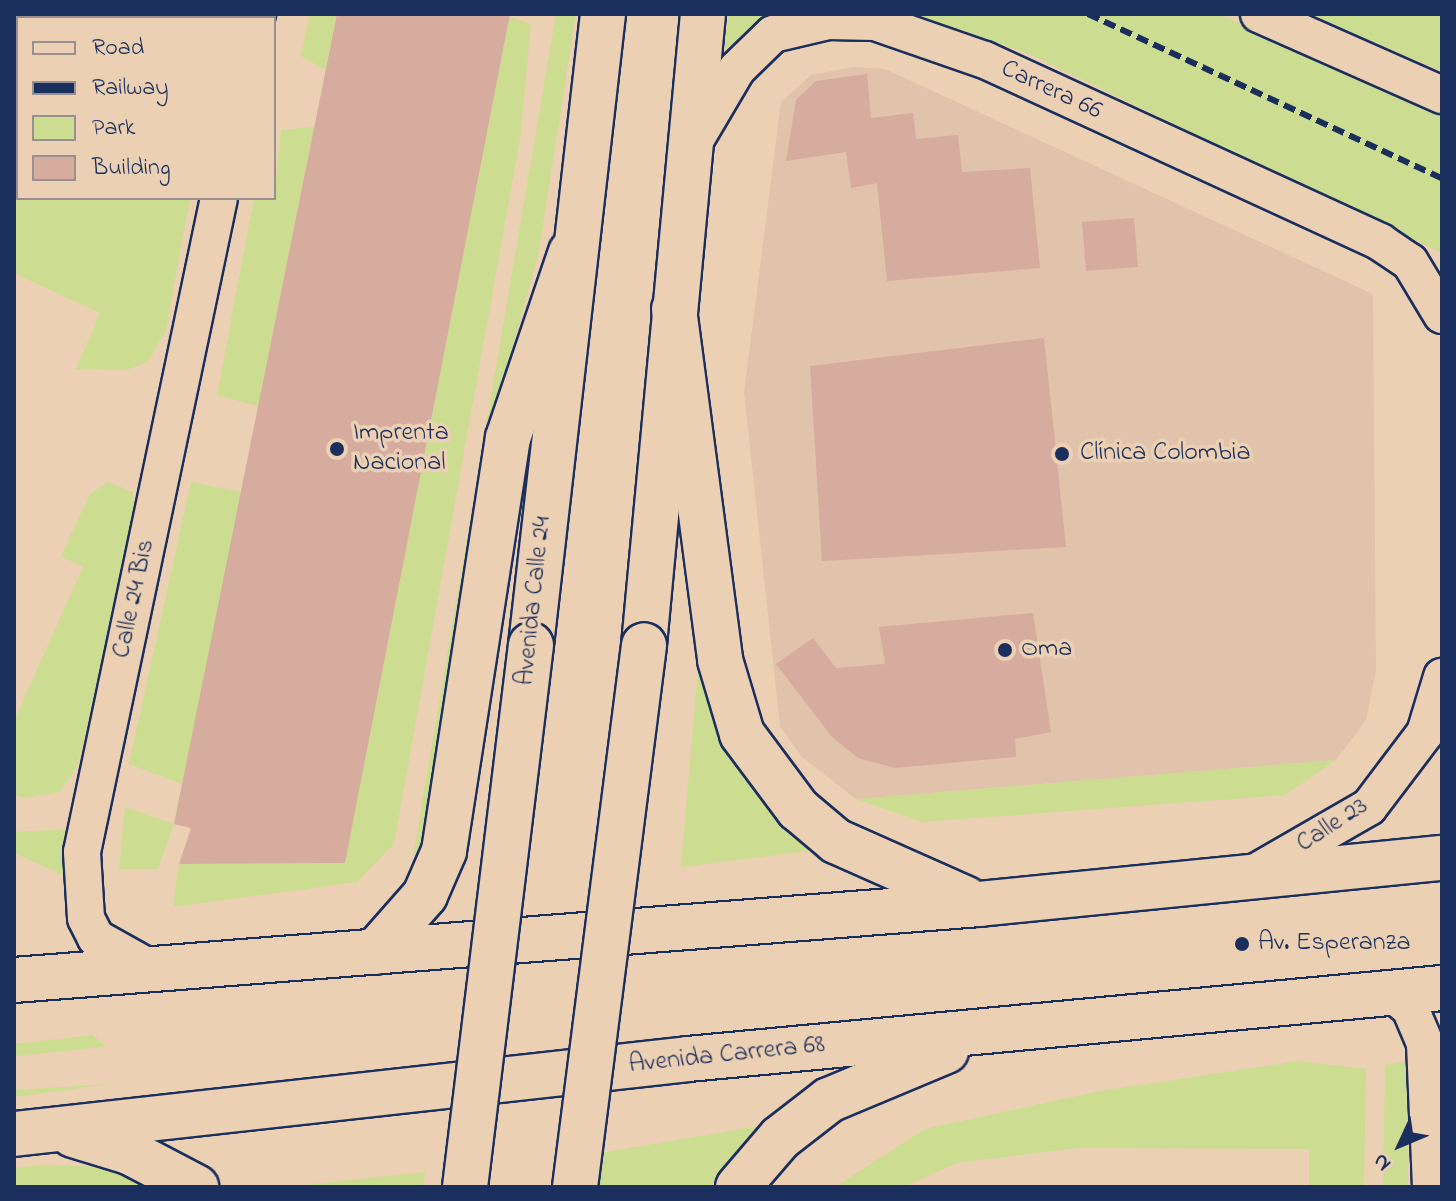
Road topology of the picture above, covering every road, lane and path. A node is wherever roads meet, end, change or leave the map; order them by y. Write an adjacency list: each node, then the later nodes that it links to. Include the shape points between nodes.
1 (603, 14): 7 (main road, Avenida Calle 24)
2 (703, 14): 5 (main road)
3 (1262, 15): 4 (street)
4 (1442, 95)
5 (690, 150): 8 (street, Carrera 66, via 737,69 773,34 828,21 875,22 985,60 1380,242 1410,262); 9 (main road)
6 (219, 200): 15 (street, Calle 24 Bis, via 82,852 86,918 96,938)
7 (571, 252): 14 (main road, via 508,438 444,851 425,895); 22 (main road, Avenida Calle 24, bridge, via 531,645)
8 (1438, 304)
9 (674, 309): 13 (main road, via 720,660 742,734 798,809 836,841); 23 (main road, bridge, via 644,645)
10 (1442, 677): 12 (street, Calle 23, via 1425,733 1369,807)
11 (1442, 858): 12 (main road)
12 (1250, 875): 13 (main road)
13 (979, 904): 14 (main road)
14 (375, 952): 15 (main road)
15 (150, 968): 16 (main road)
16 (14, 980)
17 (1442, 988): 18 (main road, Avenida Carrera 68)
18 (1391, 993): 19 (main road, Avenida Carrera 68); 25 (street, via 1410,1008 1425,1044)
19 (1015, 1028): 20 (main road, Avenida Carrera 68); 24 (main road, via 829,1100 780,1138)
20 (35, 1132): 21 (main road, via 129,1152)
21 (196, 1187)
22 (465, 1187)
23 (575, 1187)
24 (738, 1187)
25 (1431, 1187)

